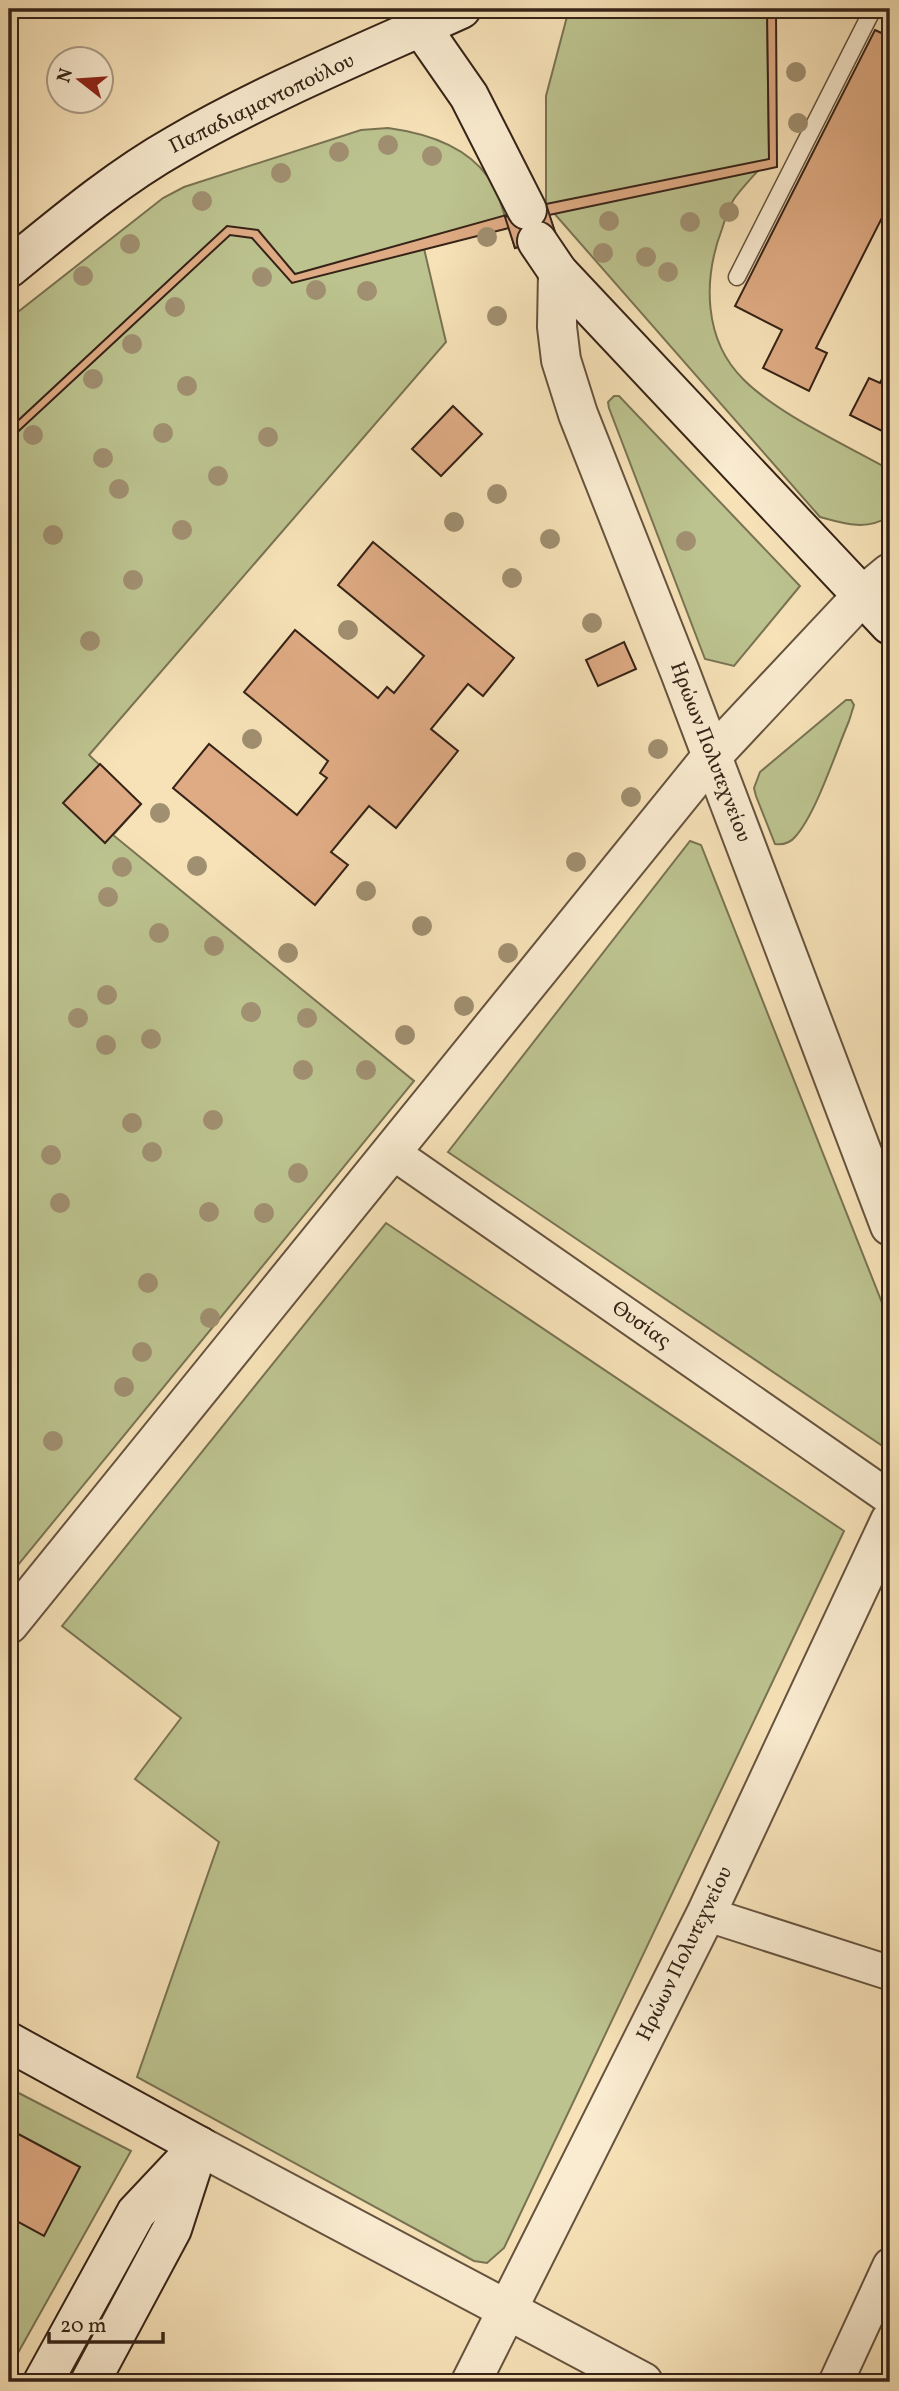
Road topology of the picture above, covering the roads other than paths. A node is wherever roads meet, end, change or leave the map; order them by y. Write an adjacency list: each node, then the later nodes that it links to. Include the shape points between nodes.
1 (461, 9): 3 (street, Παπαδιαμαντοπούλου)
2 (873, 9): 6 (lane)
3 (413, 18): 4 (street, Παπαδιαμαντοπούλου, via 176,145 88,203); 5 (street, via 469,96)
4 (9, 268)
5 (558, 272): 7 (street); 9 (street, Ηρώων Πολυτεχνείου, via 557,327 571,395)
6 (737, 276)
7 (876, 584): 8 (street); 9 (street)
8 (890, 625)
9 (712, 756): 10 (street); 11 (street, Ηρώων Πολυτεχνείου)
10 (392, 1152): 13 (street, Θυσίας); 15 (street)
11 (881, 1182): 12 (street, Ηρώων Πολυτεχνείου)
12 (890, 1226)
13 (890, 1498)
14 (890, 1521): 16 (street, Ηρώων Πολυτεχνείου)
15 (9, 1624)
16 (706, 1914): 17 (street); 21 (street, Ηρώων Πολυτεχνείου)
17 (890, 1973)
18 (9, 2042): 19 (street)
19 (199, 2146): 21 (street); 22 (street, via 136,2213); 23 (street, via 172,2229)
20 (890, 2265): 26 (street)
21 (509, 2309): 24 (street, Ηρώων Πολυτεχνείου); 25 (street)
22 (43, 2382)
23 (90, 2382)
24 (471, 2382)
25 (643, 2382)
26 (836, 2382)

